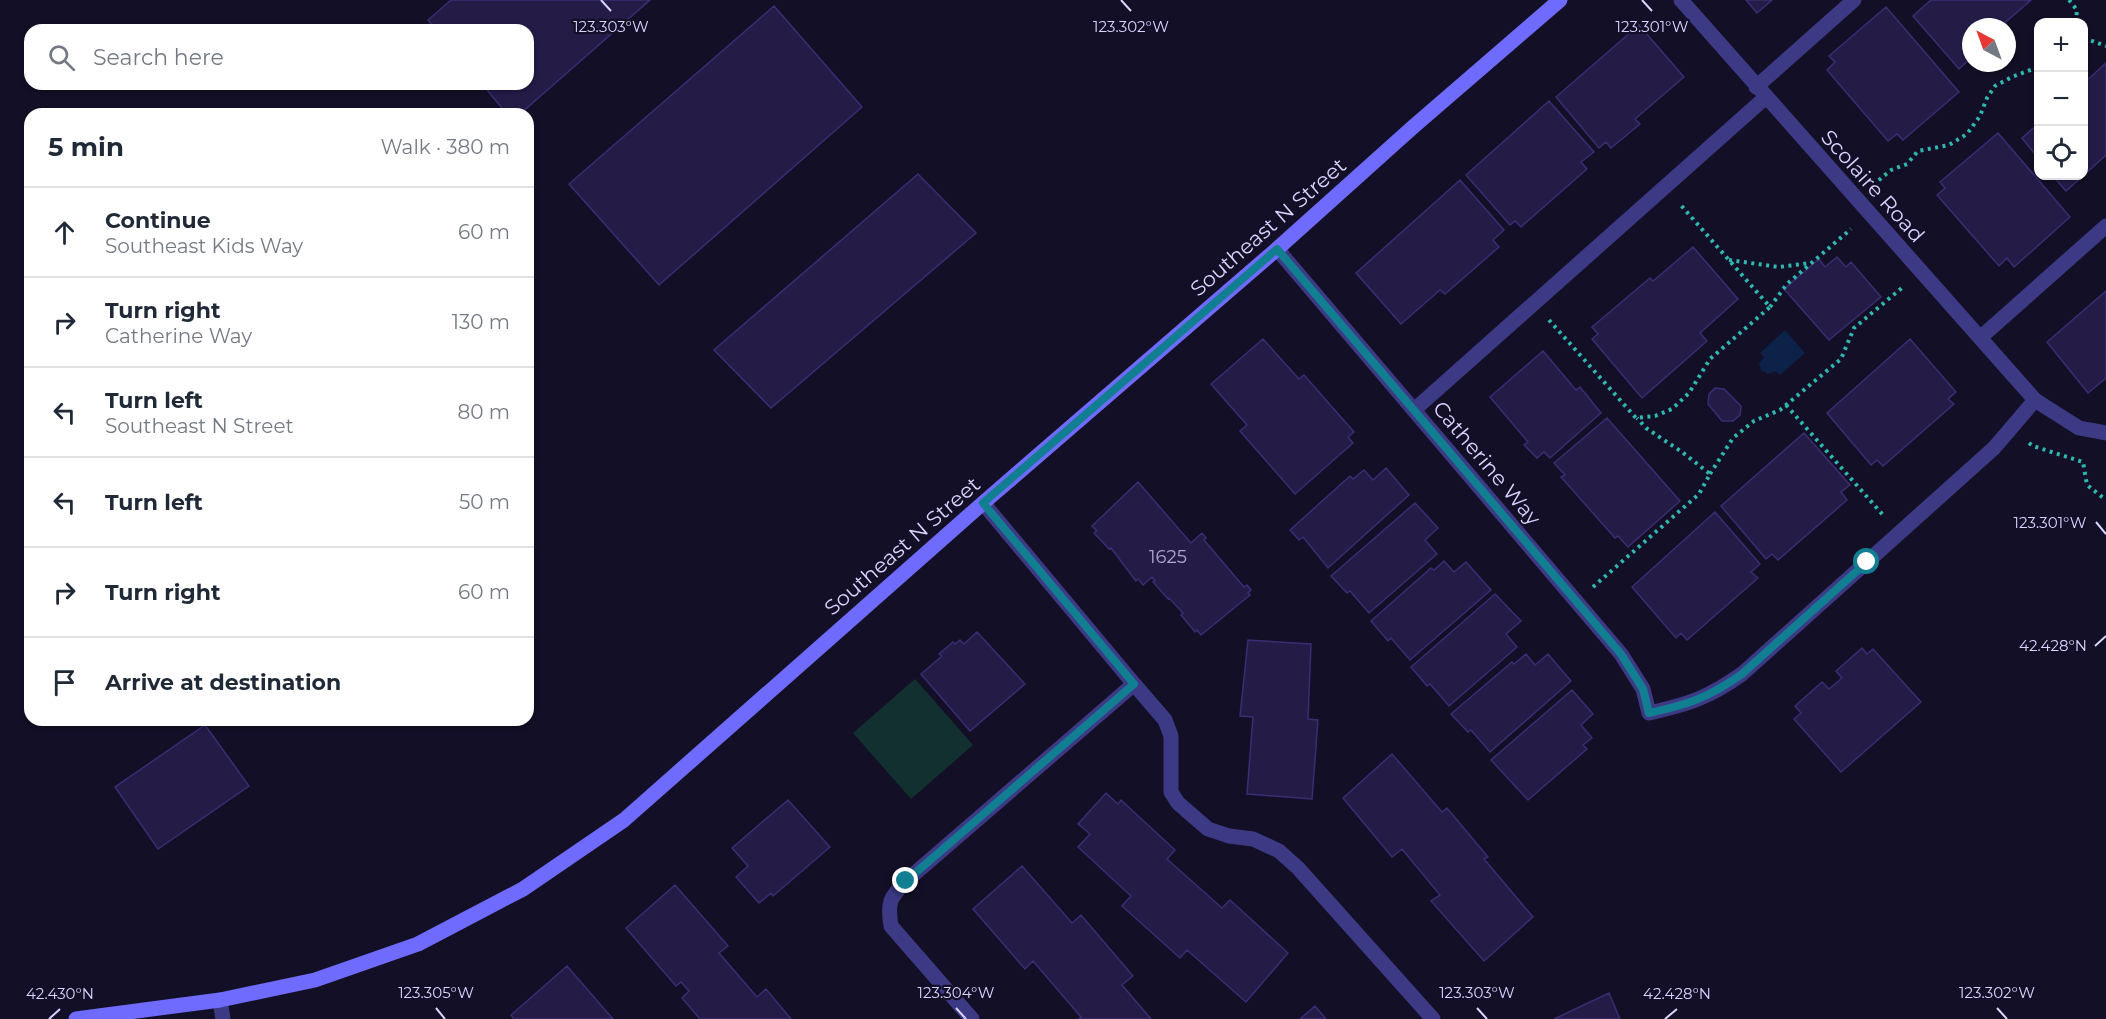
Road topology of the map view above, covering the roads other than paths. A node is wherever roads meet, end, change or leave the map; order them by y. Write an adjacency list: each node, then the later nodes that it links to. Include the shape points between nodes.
1 (1560, 0): 6 (street, Southeast N Street)
2 (1681, 0): 4 (street, Scolaire Road)
3 (1854, 0): 4 (street)
4 (1761, 92): 7 (street, Scolaire Road); 9 (street, via 1665,186)
5 (2106, 226): 7 (street)
6 (1277, 249): 9 (street, Catherine Way); 11 (street, Southeast N Street)
7 (1980, 338): 8 (street, Scolaire Road)
8 (2035, 400): 9 (street, Catherine Way, via 1994,448 1734,680 1689,704 1649,713 1643,689 1621,654); 10 (street, Scolaire Road, via 2079,428)
9 (1414, 410)
10 (2106, 433)
11 (983, 503): 12 (street); 13 (street, Southeast N Street, via 624,820 523,890 418,944 315,980)
12 (1134, 684): 16 (street, via 892,896 888,908 891,926); 17 (street, via 1165,720 1171,736 1171,792 1178,803 1208,829 1253,839 1279,850)
13 (220, 1000): 14 (street, Southeast N Street); 15 (street)
14 (75, 1019)
15 (223, 1019)
16 (972, 1019)
17 (1433, 1019)

